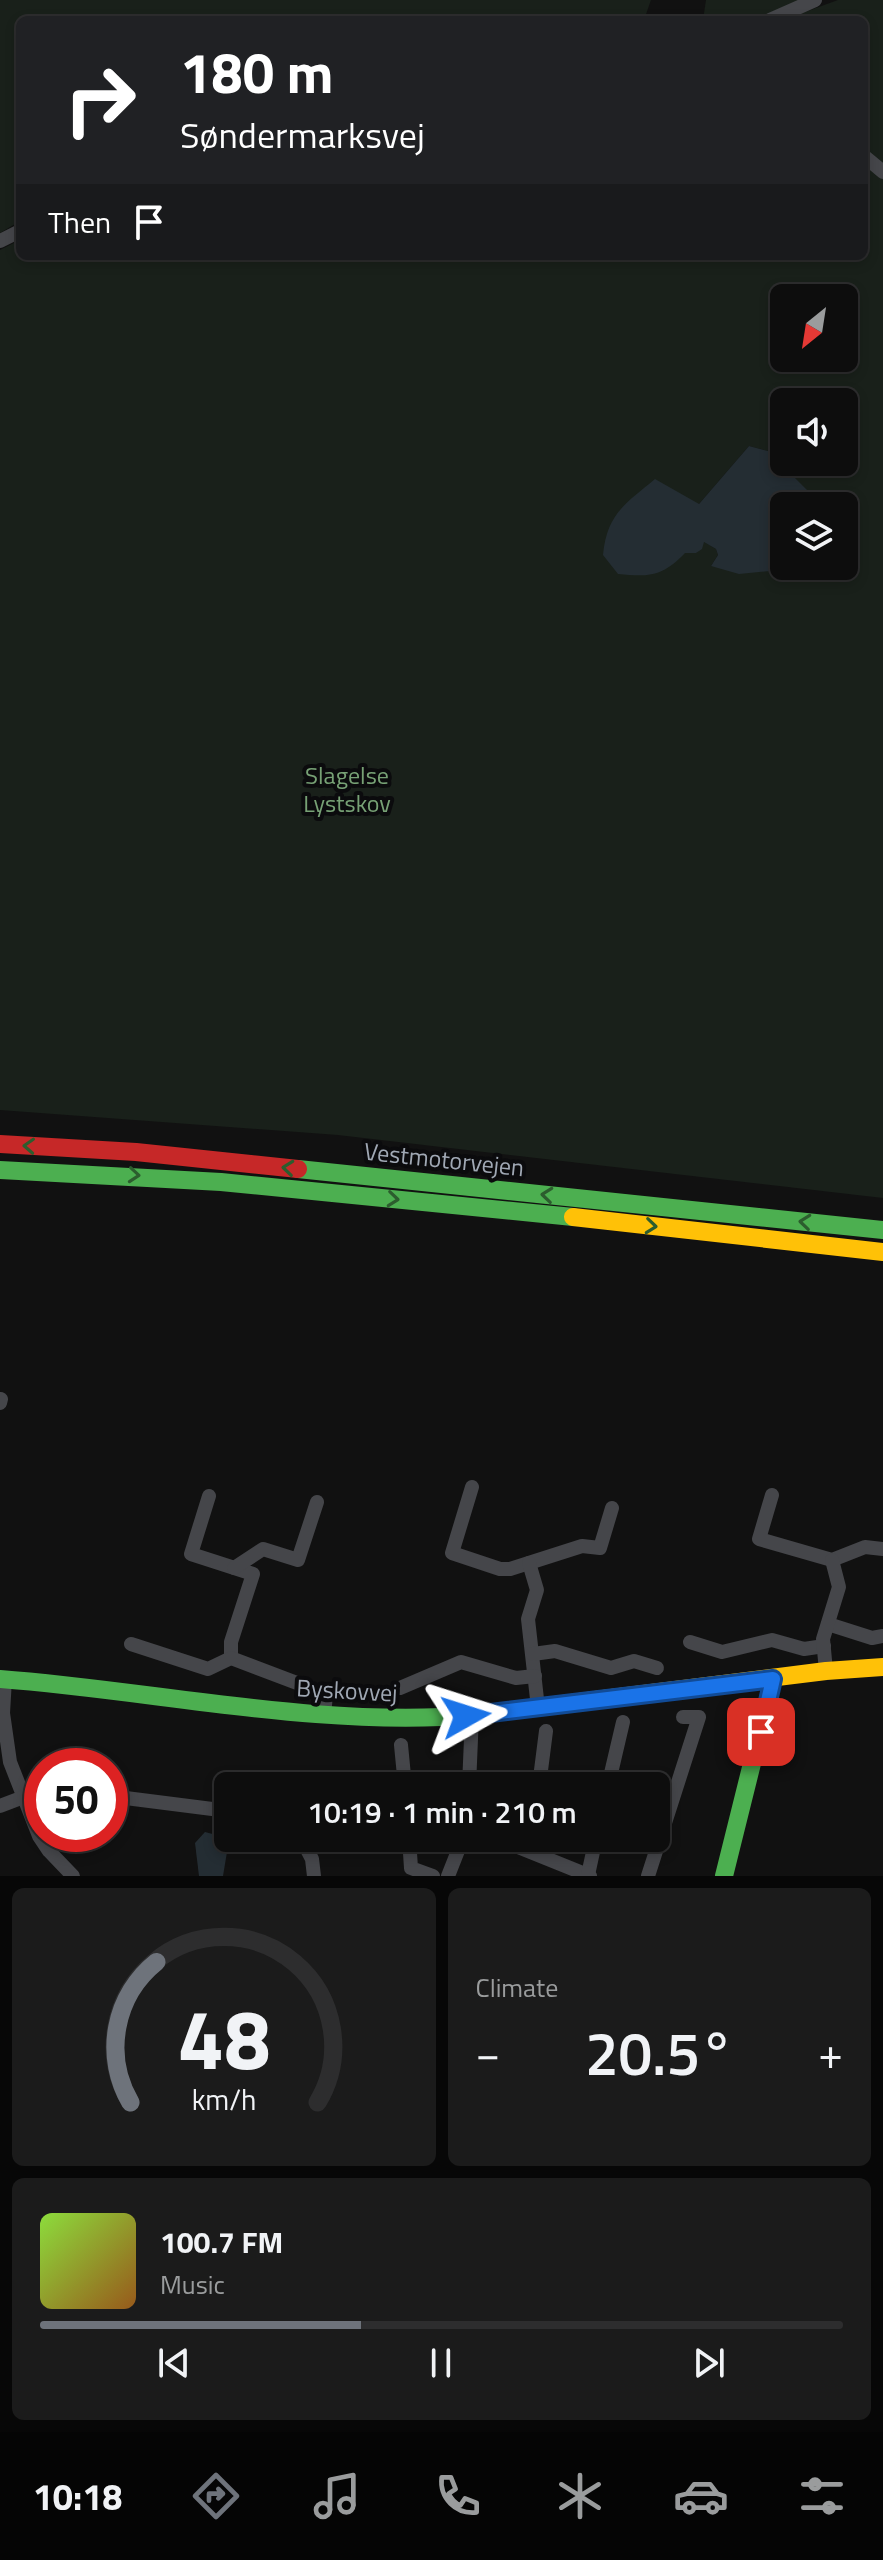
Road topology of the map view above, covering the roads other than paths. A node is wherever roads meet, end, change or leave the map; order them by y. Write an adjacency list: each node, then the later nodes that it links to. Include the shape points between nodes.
1 (815, 0): 2 (street)
2 (803, 13)
3 (0, 1144): 5 (main road, Vestmotorvejen, one-way to 3, via 136,1152)
4 (0, 1170): 6 (main road, Vestmotorvejen, one-way to 6, via 335,1192)
5 (883, 1230)
6 (883, 1252)
7 (472, 1487): 14 (street, via 452,1553 500,1569)
8 (772, 1495): 13 (street, via 759,1539)
9 (209, 1496): 15 (street, via 191,1554)
10 (317, 1502): 15 (street, via 298,1560 263,1549)
11 (612, 1508): 14 (street, via 600,1548 582,1546)
12 (883, 1549): 13 (street, via 865,1547)
13 (832, 1560): 16 (street, via 839,1587)
14 (529, 1563): 21 (street, via 537,1590 528,1619)
15 (234, 1568): 22 (street, via 253,1574 231,1642)
16 (828, 1624): 17 (street, via 872,1638); 20 (street)
17 (883, 1636)
18 (690, 1642): 20 (street, via 722,1652 772,1640 804,1649)
19 (131, 1644): 22 (street, via 208,1669)
20 (824, 1646): 25 (street)
21 (533, 1654): 24 (street, via 555,1651 611,1668 634,1661); 26 (street)
22 (231, 1658): 32 (street, via 326,1694)
23 (883, 1667): 25 (main road, Byskovvej)
24 (657, 1668)
25 (826, 1671): 28 (main road, Byskovvej)
26 (535, 1676): 29 (street, via 516,1678 461,1662); 30 (street)
27 (2, 1679): 32 (main road, Byskovvej); 41 (street, via 5,1739)
28 (773, 1679): 30 (main road, Byskovvej); 56 (main road)
29 (400, 1688)
30 (538, 1708): 31 (main road, Byskovvej)
31 (472, 1715): 32 (main road, Byskovvej); 38 (street)
32 (324, 1716)
33 (683, 1717): 55 (street, via 699,1717)
34 (623, 1722): 40 (street)
35 (546, 1731): 39 (street)
36 (401, 1745): 37 (street)
37 (404, 1772)
38 (470, 1772)
39 (541, 1772)
40 (611, 1772)
41 (23, 1797): 43 (street); 50 (street, via 39,1836)
42 (128, 1798): 44 (street)
43 (0, 1806)
44 (214, 1809)
45 (308, 1852): 51 (street)
46 (410, 1852): 52 (street, via 411,1868)
47 (457, 1852): 53 (street)
48 (545, 1852): 54 (street)
49 (593, 1852): 54 (street)
50 (73, 1876)
51 (314, 1876)
52 (433, 1876)
53 (448, 1876)
54 (589, 1876)
55 (648, 1876)
56 (724, 1876)

